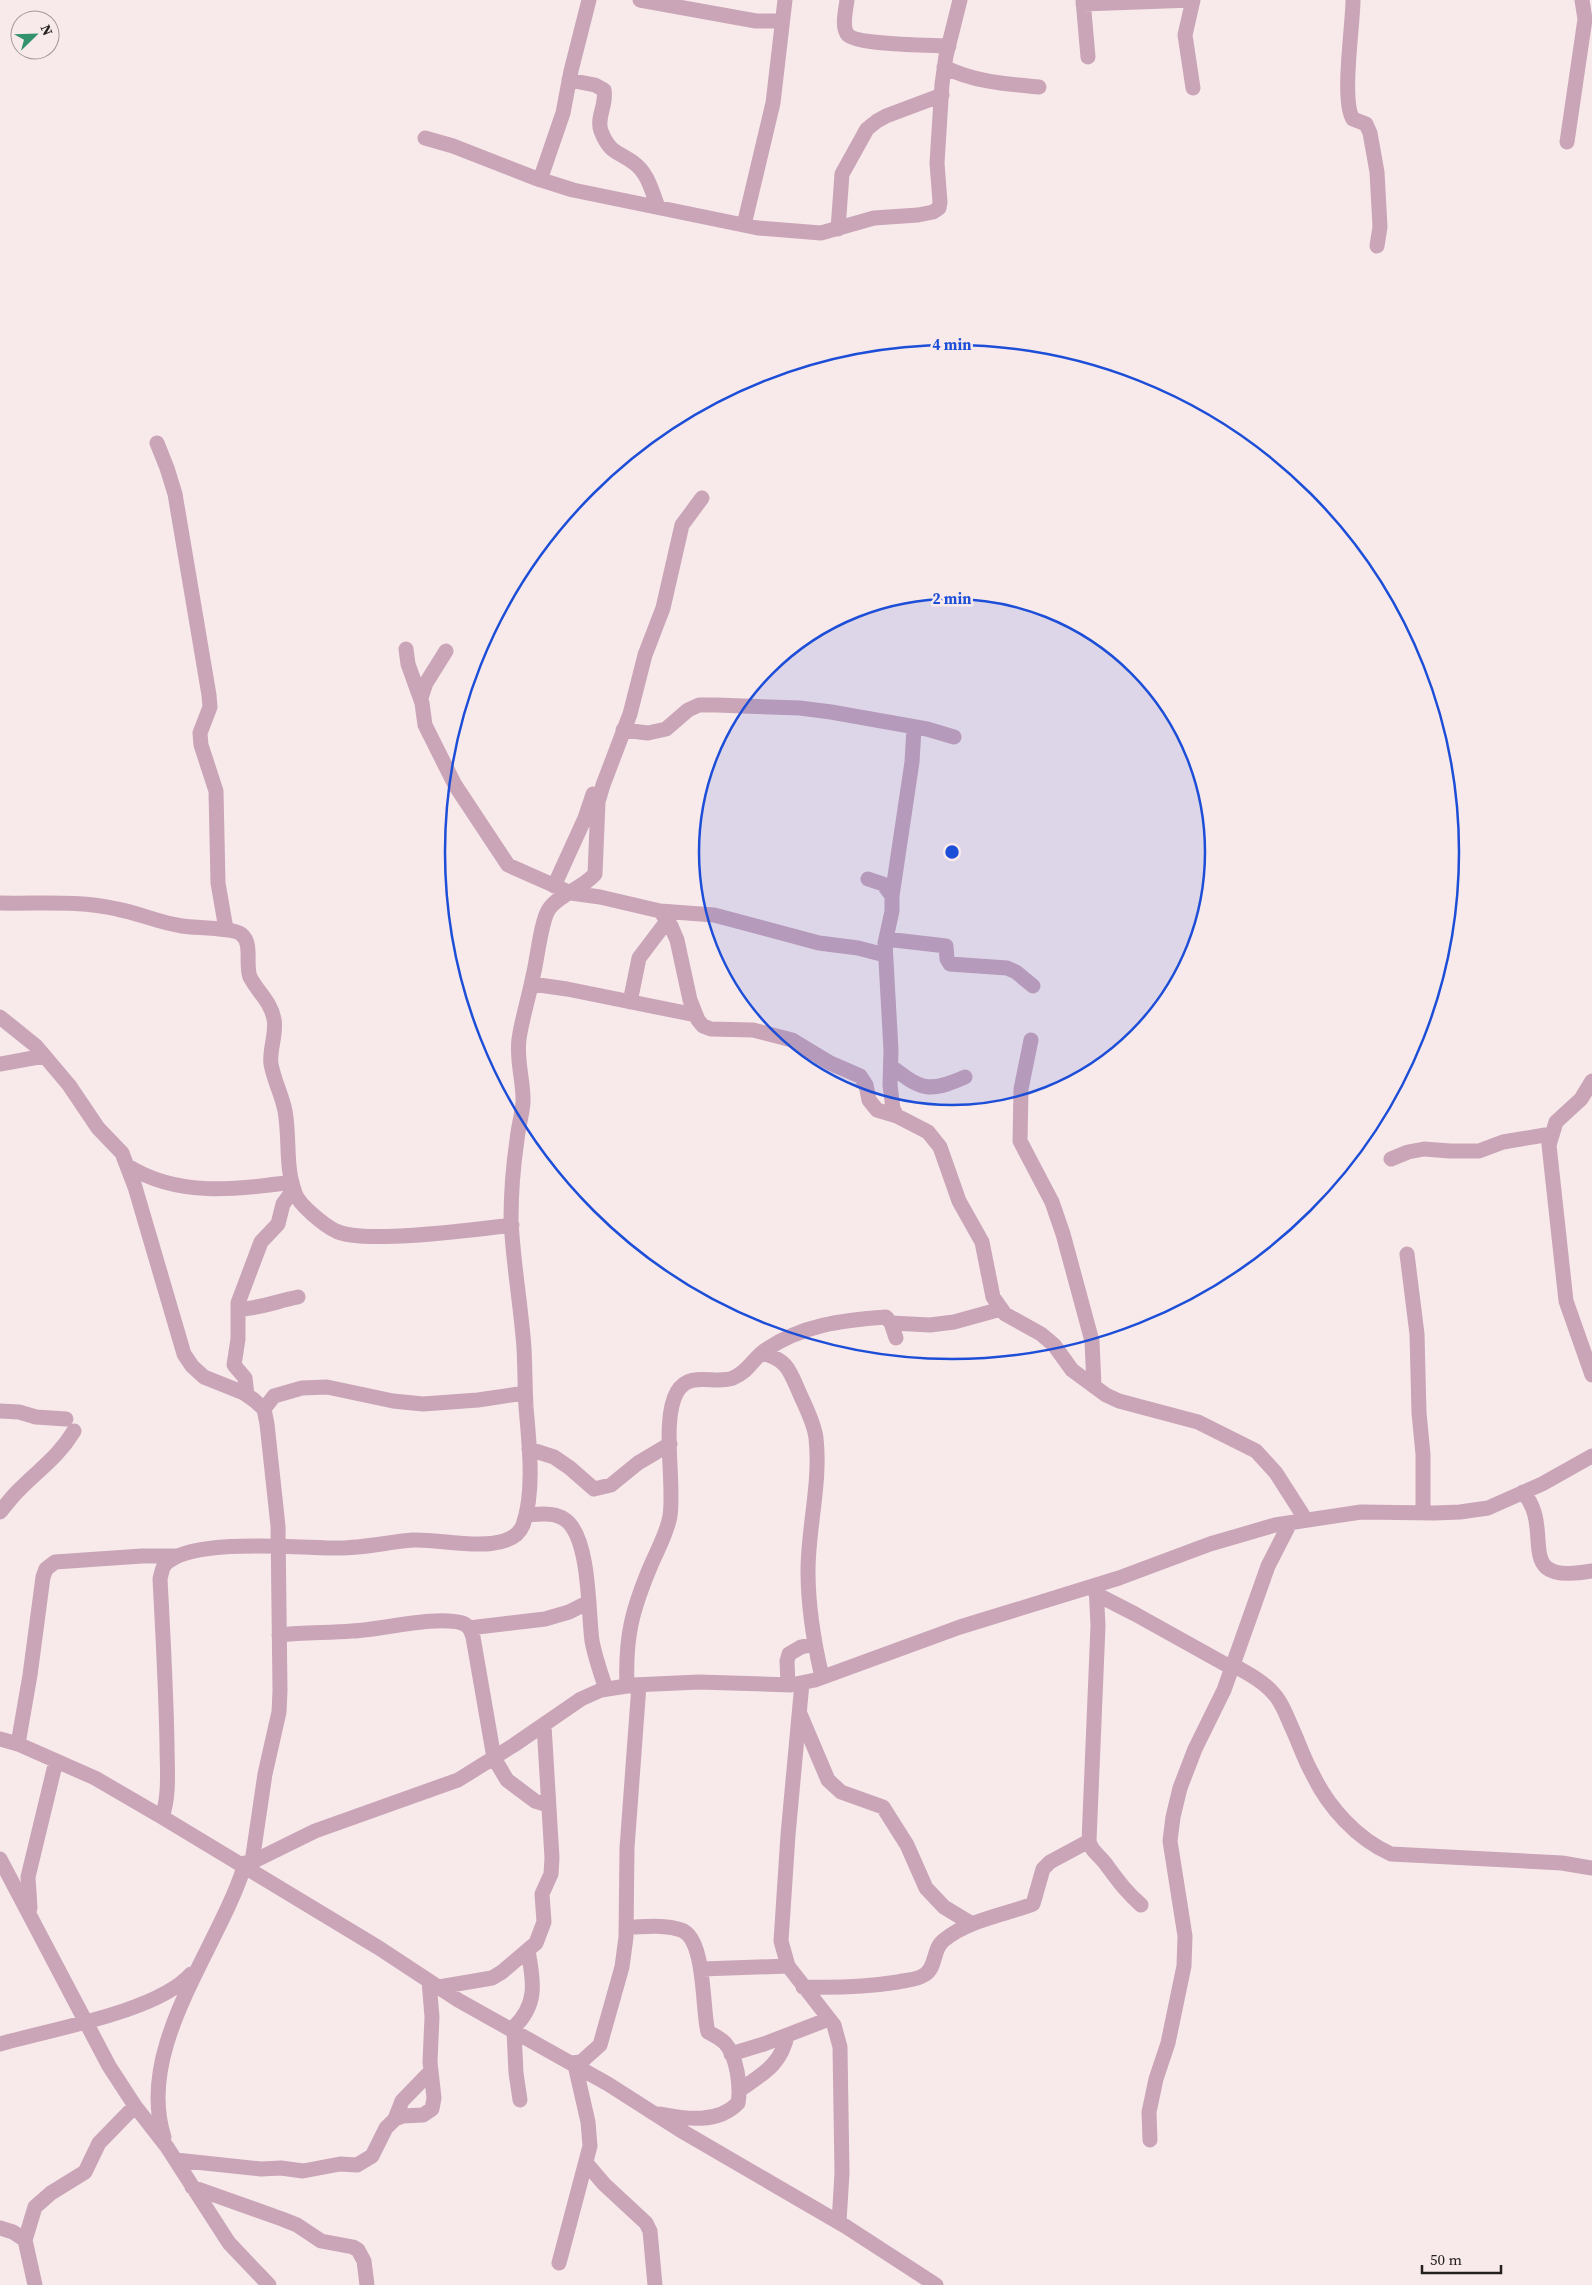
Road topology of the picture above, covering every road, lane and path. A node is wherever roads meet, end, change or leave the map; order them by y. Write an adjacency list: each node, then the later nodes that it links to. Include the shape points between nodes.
1 (589, 0): 14 (street)
2 (640, 0): 10 (street, via 756,21)
3 (785, 0): 10 (street)
4 (846, 0): 11 (street, via 845,28 850,37 871,43)
5 (960, 0): 11 (street)
6 (1193, 0): 9 (street); 16 (street, via 1185,35)
7 (1354, 0): 24 (street, via 1348,75 1350,113 1353,119 1366,124 1370,133 1377,172 1380,227)
8 (1582, 0): 19 (street, via 1585,18)
9 (1083, 2): 12 (street)
10 (782, 21): 22 (street, via 773,103)
11 (949, 46): 13 (street)
12 (1088, 56)
13 (944, 67): 15 (street, via 961,76); 17 (street)
14 (569, 80): 20 (street, via 564,113); 21 (street, via 604,90 606,98 599,119 602,134 615,153 643,172)
15 (1039, 87)
16 (1193, 88)
17 (942, 95): 23 (street, via 877,120 867,129 842,174); 23 (street, via 938,208 918,215 874,218)
18 (425, 138): 20 (street)
19 (1567, 142)
20 (540, 180): 21 (street)
21 (658, 207): 22 (street)
22 (744, 225): 23 (street, via 821,233)
23 (838, 229)
24 (1377, 246)
25 (157, 443): 40 (street, via 175,494 206,670 210,707 202,723 201,739 216,791 218,883)
26 (702, 498): 31 (street, via 682,526 663,608 644,655)
27 (406, 648): 29 (street)
28 (446, 651): 29 (street)
29 (420, 698): 35 (street, via 426,725 455,785 498,853 508,865)
30 (914, 728): 31 (street, via 800,708 699,705 666,729 648,733); 32 (street); 37 (street)
31 (623, 730): 33 (street)
32 (954, 737)
33 (614, 754): 35 (street, via 601,771 585,818); 36 (street, via 598,802 595,874)
34 (868, 879): 37 (street, via 882,884)
35 (554, 886): 36 (street)
36 (571, 893): 39 (street, via 600,897); 43 (street, via 550,906 544,917)
37 (892, 896): 41 (street)
38 (0, 903): 40 (street, via 116,908 174,925)
39 (664, 916): 42 (street, via 714,915 819,943); 45 (street, via 639,958); 46 (street, via 677,940)
40 (226, 929): 58 (street, via 245,938 249,974 274,1020 271,1062 285,1110)
41 (886, 939): 42 (street); 44 (street, via 946,946 950,964 1007,968)
42 (885, 955): 51 (street)
43 (532, 984): 45 (street); 59 (street, via 519,1040 523,1102 512,1177)
44 (1032, 986)
45 (630, 1002): 46 (street)
46 (696, 1015): 54 (street, via 703,1026 711,1029 753,1030 792,1040 830,1063 860,1076 869,1100 877,1110)
47 (0, 1016): 49 (street)
48 (1031, 1040): 68 (street, via 1021,1089 1020,1141 1052,1202 1063,1234 1092,1340)
49 (44, 1056): 50 (street); 57 (street, via 69,1085 98,1128 116,1146)
50 (0, 1064)
51 (891, 1066): 52 (street, via 924,1087 944,1086); 54 (street, via 892,1101)
52 (966, 1077)
53 (1592, 1081): 55 (street, via 1581,1099 1556,1122)
54 (897, 1116): 62 (street, via 928,1132 940,1147 959,1201 982,1242 993,1297)
55 (1551, 1134): 56 (street, via 1503,1142 1479,1151 1424,1149); 67 (street, via 1549,1145 1566,1301)
56 (1391, 1159)
57 (128, 1166): 58 (street, via 151,1178 197,1190); 70 (street, via 184,1354 204,1377)
58 (293, 1186): 59 (street, via 304,1206 336,1232 359,1236 452,1232); 63 (street, via 283,1204 278,1224 261,1242)
59 (512, 1225): 69 (street)
60 (1407, 1254): 78 (street, via 1417,1334)
61 (298, 1297): 63 (street)
62 (1001, 1309): 64 (street, via 954,1322); 68 (street, via 1048,1339 1072,1370)
63 (238, 1310): 70 (street, via 234,1365 245,1378)
64 (892, 1323): 65 (street); 66 (street, via 886,1317 804,1330)
65 (896, 1338)
66 (762, 1353): 73 (street, via 744,1373 730,1379 701,1378 683,1385 677,1392 671,1413); 89 (street, via 776,1356 786,1363 816,1438 816,1489 808,1571)
67 (1592, 1375)
68 (1094, 1386): 80 (street, via 1119,1401 1198,1422 1256,1451 1276,1473)
69 (525, 1393): 71 (street, via 423,1404 393,1401 327,1386 302,1388 274,1396); 74 (street)
70 (247, 1395): 71 (street)
71 (264, 1409): 82 (street, via 272,1461)
72 (0, 1411): 77 (street, via 19,1412 70,1425 62,1449 20,1488)
73 (670, 1444): 74 (street, via 638,1463 611,1485 594,1489 554,1457); 93 (street, via 670,1517 632,1614 626,1654)
74 (529, 1449): 79 (street)
75 (1592, 1456): 76 (street)
76 (1523, 1492): 78 (street, via 1488,1508); 84 (street, via 1534,1509 1541,1560 1546,1570 1558,1575)
77 (0, 1512)
78 (1423, 1513): 80 (street, via 1361,1512)
79 (526, 1515): 82 (street, via 517,1535 498,1543 412,1540 339,1548); 86 (street, via 545,1513 569,1522 580,1543)
80 (1306, 1520): 81 (street)
81 (1290, 1523): 85 (street, via 1210,1544); 90 (street, via 1268,1566)
82 (278, 1546): 83 (street, via 231,1547); 88 (street)
83 (176, 1556): 98 (street, via 55,1562 46,1569 42,1577); 102 (street, via 162,1569 160,1579 167,1753 166,1808)
84 (1592, 1572)
85 (1096, 1590): 90 (street); 91 (street, via 960,1627); 103 (street, via 1098,1626)
86 (589, 1602): 87 (street, via 545,1619); 94 (street, via 593,1643)
87 (469, 1628): 88 (street, via 463,1623 441,1621); 99 (street)
88 (279, 1635): 105 (street, via 279,1712)
89 (815, 1644): 91 (street); 92 (street, via 789,1654 787,1661)
90 (1233, 1666): 106 (street, via 1276,1695 1324,1796 1374,1846 1391,1854 1562,1863); 130 (street, via 1180,1788 1173,1817 1170,1841 1185,1936 1184,1966 1149,2112)
91 (822, 1677): 92 (street)
92 (795, 1684): 93 (street, via 699,1682); 95 (street)
93 (633, 1685): 94 (street); 110 (street)
94 (606, 1689): 96 (street, via 581,1699)
95 (800, 1713): 109 (street, via 828,1780 841,1792 883,1807 907,1845 926,1888 944,1907); 112 (street, via 782,1907 781,1941)
96 (544, 1725): 99 (street); 101 (street)
97 (0, 1739): 98 (street)
98 (18, 1744): 100 (street)
99 (494, 1758): 101 (street, via 507,1780 535,1801); 105 (street, via 458,1780 315,1831)
100 (56, 1761): 102 (street, via 95,1778); 108 (street, via 28,1878)
101 (548, 1805): 111 (street, via 551,1874 542,1894 544,1922 536,1943)
102 (162, 1817): 105 (street)
103 (1089, 1841): 107 (street, via 1090,1847 1104,1860 1123,1889); 109 (street, via 1043,1869 1032,1904)
104 (0, 1859): 108 (street)
105 (245, 1864): 113 (street, via 221,1925); 115 (street)
106 (1592, 1868)
107 (1141, 1905)
108 (32, 1919): 118 (street)
109 (972, 1924): 116 (street, via 944,1939 936,1947 931,1969 912,1980 870,1986)
110 (626, 1927): 114 (street, via 682,1930 689,1935); 123 (street, via 622,1967 600,2045 581,2062)
111 (528, 1951): 115 (street, via 492,1978); 119 (street, via 533,1977 532,1996 523,2019)
112 (788, 1966): 114 (street); 116 (street)
113 (196, 1968): 118 (street, via 175,1989); 131 (street, via 176,2018 159,2075 157,2107)
114 (702, 1969): 122 (street, via 708,2032 726,2044)
115 (434, 1984): 119 (street); 124 (street)
116 (803, 1988): 117 (street)
117 (829, 2019): 120 (street); 135 (street, via 840,2047 842,2173)
118 (85, 2021): 121 (street); 127 (street)
119 (513, 2030): 123 (street); 126 (street)
120 (786, 2036): 122 (street); 125 (street, via 784,2050 777,2061)
121 (0, 2044)
122 (731, 2054): 125 (street)
123 (573, 2064): 128 (street); 133 (street, via 591,2137)
124 (431, 2071): 129 (street, via 402,2101); 129 (street, via 432,2110 423,2115)
125 (740, 2090): 128 (street, via 738,2104 716,2117 675,2117)
126 (520, 2100)
127 (135, 2106): 131 (street); 137 (street, via 99,2143 85,2172 35,2207)
128 (652, 2112): 135 (street)
129 (395, 2119): 132 (street, via 386,2128 372,2156 357,2165 340,2164 303,2171)
130 (1150, 2140)
131 (167, 2147): 132 (street)
132 (176, 2160): 134 (street)
133 (586, 2163): 138 (street); 143 (street, via 646,2223 650,2231)
134 (192, 2187): 141 (street, via 229,2243); 142 (street, via 297,2225 321,2241 353,2248 362,2255)
135 (838, 2222): 139 (street)
136 (0, 2228): 137 (street)
137 (25, 2240): 140 (street)
138 (559, 2263)
139 (934, 2284)
140 (35, 2285)
141 (269, 2285)
142 (367, 2285)
143 (655, 2285)

